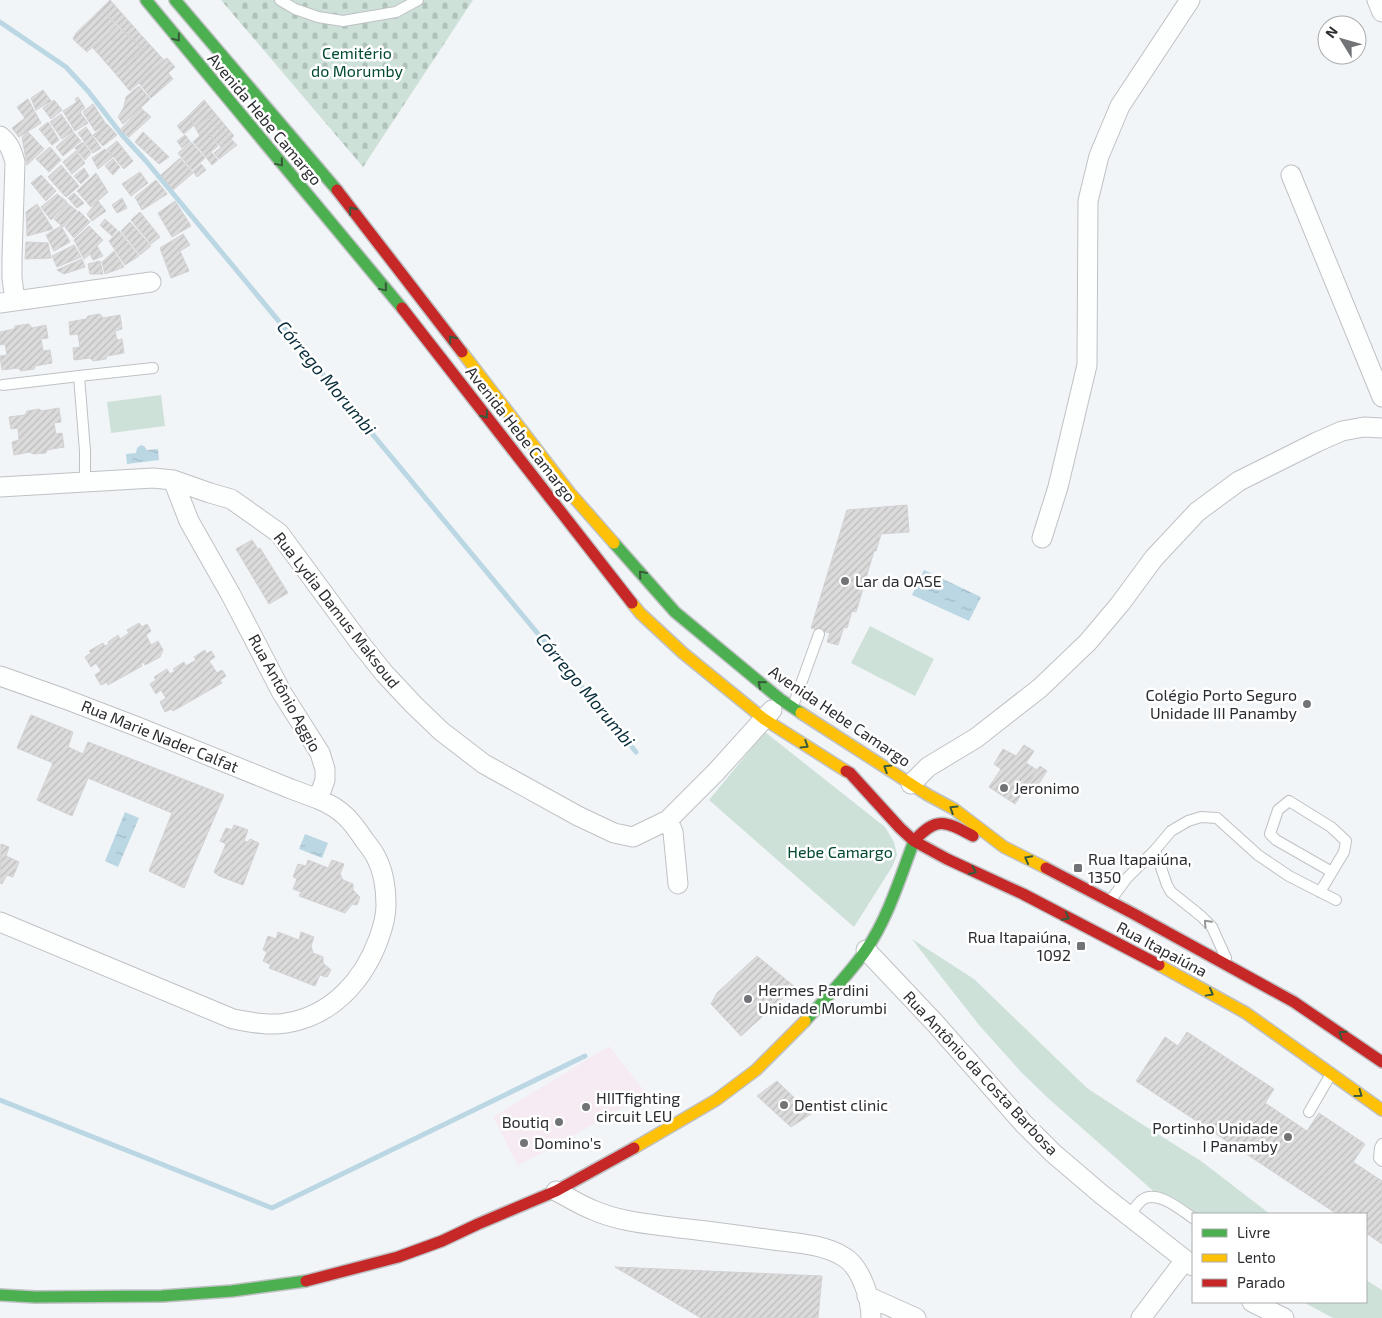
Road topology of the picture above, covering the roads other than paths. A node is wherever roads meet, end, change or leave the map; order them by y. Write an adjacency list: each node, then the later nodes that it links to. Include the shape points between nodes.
1 (146, 0): 24 (main road, Avenida Hebe Camargo, one-way to 24, via 416,325 640,613)
2 (175, 0): 23 (main road, Avenida Hebe Camargo, one-way to 2, via 675,612 570,492 337,190)
3 (280, 0): 4 (lane, via 318,17 343,21 396,12)
4 (418, 0)
5 (1190, 0): 20 (street, via 1120,106 1098,156 1088,201 1087,365 1058,487)
6 (1377, 0): 7 (street)
7 (1382, 12)
8 (0, 136): 11 (street, via 12,150 15,162)
9 (1291, 175): 15 (street)
10 (151, 282): 11 (street)
11 (8, 302)
12 (153, 368): 13 (lane)
13 (79, 376): 14 (lane); 18 (lane)
14 (3, 385)
15 (1382, 397)
16 (1382, 428): 25 (street, via 1342,431 1317,442 1239,481 1197,512 1154,558 1088,642 976,738 928,767)
17 (173, 480): 18 (street, Rua Lydia Damus Maksoud); 27 (street, Rua Antônio Aggio, via 189,521 282,693 320,753 325,780); 28 (street, Rua Lydia Damus Maksoud, via 231,499 279,533 384,673 441,731 484,764 614,833 633,837)
18 (85, 482): 19 (street, Rua Lydia Damus Maksoud)
19 (0, 487)
20 (1042, 538)
21 (819, 634): 23 (lane)
22 (0, 676): 27 (street, Rua Marie Nader Calfat)
23 (786, 704): 24 (street, Rua Lydia Damus Maksoud); 25 (main road, Avenida Hebe Camargo, one-way to 23)
24 (764, 719): 28 (street, Rua Lydia Damus Maksoud); 29 (main road, Avenida Hebe Camargo, one-way to 29, via 850,773)
25 (911, 784): 26 (main road, Avenida Hebe Camargo)
26 (928, 795): 30 (main road, Rua Itapaiúna, one-way to 26, via 954,809)
27 (318, 798): 41 (street, via 352,822 377,858 386,905 382,931 363,971 348,990 314,1015 285,1023 233,1019)
28 (668, 820): 36 (street, via 673,832)
29 (914, 841): 30 (main road, via 930,826 944,822); 32 (main road, Rua Itapaiúna); 40 (main road)
30 (1004, 846): 39 (main road, Rua Itapaiúna, one-way to 30)
31 (1155, 850): 37 (lane, via 1171,831 1188,821 1201,817 1217,818 1258,855); 39 (lane); 45 (lane, one-way to 31, via 1212,927 1170,892)
32 (947, 859): 33 (main road); 47 (main road, Rua Itapaiúna, one-way to 47, via 1023,894 1111,941 1148,953 1246,1013)
33 (930, 862)
34 (1332, 872): 34 (lane, via 1344,852 1346,841 1331,827 1289,801 1278,810 1270,834); 37 (lane)
35 (912, 878): 40 (main road)
36 (678, 884)
37 (1320, 892): 38 (lane)
38 (1336, 900)
39 (1109, 902): 43 (main road, Rua Itapaiúna)
40 (890, 904): 44 (main road)
41 (0, 922)
42 (1162, 942): 43 (main road)
43 (1186, 942): 45 (main road, Rua Itapaiúna)
44 (866, 950): 52 (main road, via 794,1034 756,1070 701,1109); 53 (street, Rua Antônio da Costa Barbosa, via 1023,1124 1080,1177)
45 (1229, 966): 46 (main road, Rua Itapaiúna, one-way to 45, via 1294,1002)
46 (1382, 1062)
47 (1331, 1074): 48 (main road, Rua Itapaiúna, one-way to 48); 49 (lane)
48 (1382, 1110)
49 (1309, 1112)
50 (1382, 1144): 51 (lane, via 1379,1158)
51 (1382, 1161)
52 (556, 1190): 56 (main road, via 442,1241 301,1282 162,1296); 57 (street, via 594,1211 635,1222 728,1233 836,1253 857,1270)
53 (1129, 1216): 54 (lane, via 1142,1201 1156,1196); 55 (street, Rua Antônio da Costa Barbosa)
54 (1192, 1217)
55 (1189, 1263): 61 (street)
56 (0, 1295)
57 (867, 1296): 59 (street); 60 (street)
58 (1254, 1303): 62 (street)
59 (871, 1318)
60 (916, 1318)
61 (1141, 1318)
62 (1284, 1318)

